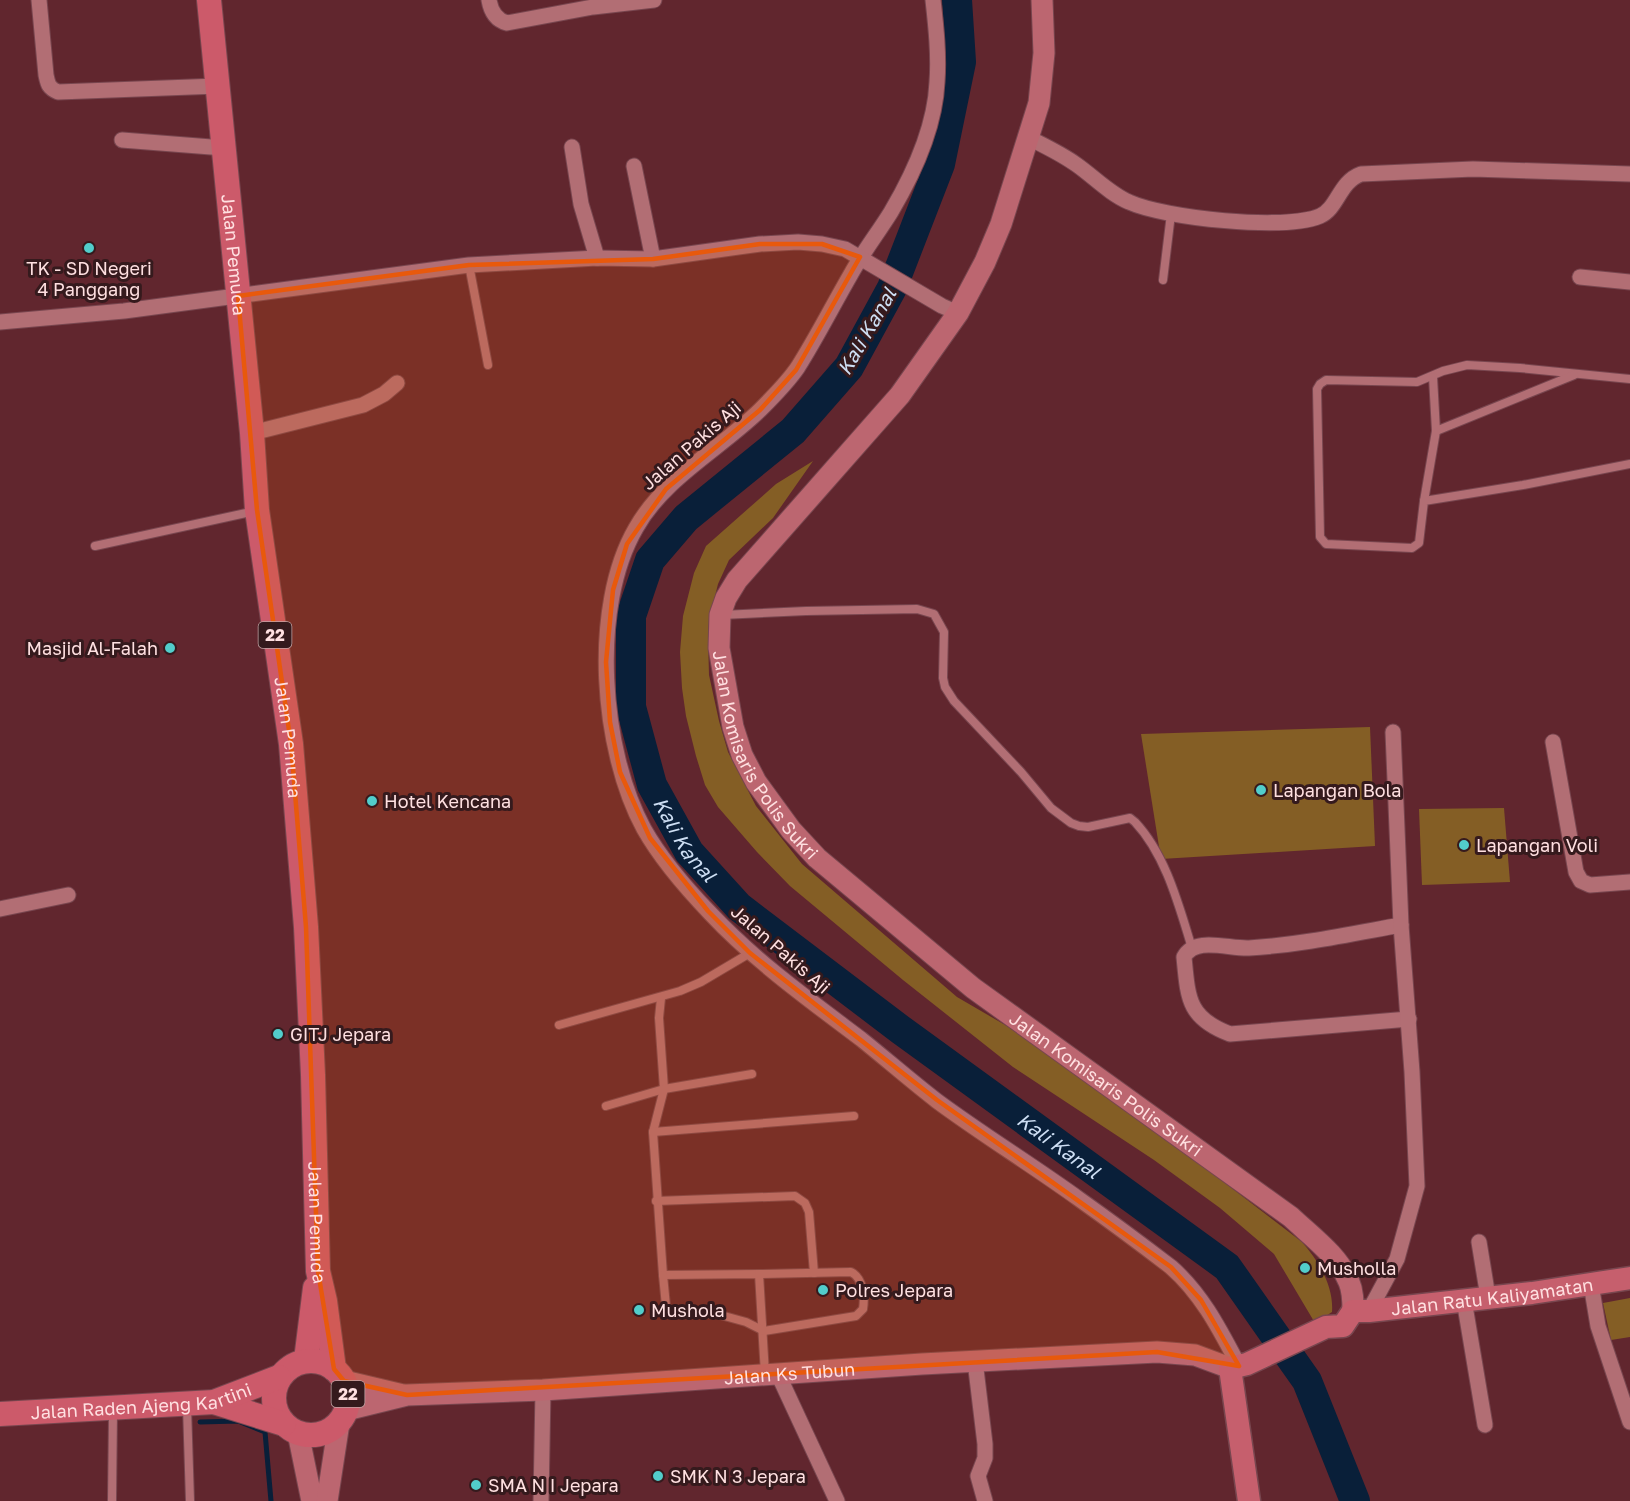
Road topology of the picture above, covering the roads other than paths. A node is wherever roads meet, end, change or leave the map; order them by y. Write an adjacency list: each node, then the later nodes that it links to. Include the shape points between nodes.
1 (39, 0): 8 (street, via 48,86 58,93)
2 (209, 0): 8 (highway, Jalan Pemuda / 22)
3 (489, 0): 7 (street, via 498,21 507,23)
4 (654, 0): 7 (street)
5 (933, 0): 16 (street, Jalan Pakis Aji, via 937,82 926,139 906,183)
6 (1042, 0): 9 (main road, Jalan Komisaris Polis Sukri, via 1043,80)
7 (592, 3)
8 (218, 86): 12 (highway, Jalan Pemuda / 22)
9 (1029, 138): 15 (street, via 1067,158 1128,202); 24 (main road, Jalan Komisaris Polis Sukri, via 985,262)
10 (122, 140): 12 (street)
11 (572, 147): 17 (street, via 581,204)
12 (224, 148): 23 (highway, Jalan Pemuda / 22)
13 (634, 166): 18 (street)
14 (1630, 174): 15 (street, via 1473,169 1361,174 1345,184 1328,211 1318,217 1256,223)
15 (1171, 214): 21 (lane)
16 (860, 257): 18 (street, via 845,249 798,242); 24 (street); 45 (street, Jalan Pakis Aji, via 796,370 760,410 650,507 627,544 613,590 606,662 610,722 620,772 650,838 708,911)
17 (597, 258): 18 (street); 19 (street)
18 (653, 259)
19 (469, 265): 23 (street); 26 (lane)
20 (1580, 277): 22 (street)
21 (1163, 280)
22 (1630, 282)
23 (238, 296): 25 (street); 32 (highway, Jalan Pemuda / 22)
24 (950, 310): 37 (main road, Jalan Komisaris Polis Sukri, via 900,395 737,580)
25 (0, 322)
26 (488, 365)
27 (1577, 373): 28 (lane, via 1467,365); 29 (lane); 31 (lane)
28 (1432, 377): 31 (lane); 34 (lane, via 1417,382 1326,380 1317,389 1321,540 1326,544 1412,548 1419,543)
29 (1630, 379)
30 (397, 383): 32 (street, via 363,405)
31 (1436, 431): 34 (lane)
32 (252, 433): 35 (highway, Jalan Pemuda / 22)
33 (1630, 464): 34 (lane)
34 (1424, 501)
35 (257, 510): 36 (lane); 56 (highway, Jalan Pemuda / 22, via 291,744 305,916)
36 (95, 546)
37 (720, 615): 44 (lane, via 917,609 934,614 944,632 943,678 954,701 1071,823 1088,827 1130,818 1135,822 1166,871); 64 (main road, Jalan Komisaris Polis Sukri, via 719,648 742,755 756,782 791,830 817,858 973,988 1291,1217 1343,1271)
38 (1393, 732): 43 (street)
39 (1553, 742): 40 (street, via 1576,872 1581,881 1590,885)
40 (1630, 882)
41 (68, 895): 42 (street)
42 (0, 909)
43 (1401, 925): 44 (street, via 1287,944 1228,948 1203,944); 47 (street)
44 (1192, 948): 47 (street, via 1184,957 1187,989 1194,1007 1211,1027 1230,1034)
45 (750, 953): 46 (lane, via 701,982); 68 (street, Jalan Pakis Aji, via 937,1100 1171,1267 1202,1300)
46 (661, 998): 48 (lane); 50 (lane)
47 (1409, 1019): 64 (street, via 1417,1186 1397,1259)
48 (559, 1025)
49 (752, 1074): 50 (lane)
50 (664, 1089): 51 (lane); 53 (lane)
51 (606, 1107)
52 (854, 1116): 53 (lane)
53 (653, 1132): 54 (lane)
54 (656, 1201): 57 (lane, via 795,1196 809,1212); 59 (lane)
55 (1479, 1242): 62 (street)
56 (318, 1271): 66 (highway, 22); 69 (highway, Jalan Pemuda / 22)
57 (814, 1273): 58 (lane); 65 (lane, via 855,1273 861,1281 861,1311 856,1316)
58 (759, 1274): 59 (lane); 65 (lane)
59 (663, 1275): 65 (lane, via 666,1306 671,1312 717,1314)
60 (1630, 1278): 61 (main road, Jalan Ratu Kaliyamatan)
61 (1591, 1284): 62 (main road, Jalan Ratu Kaliyamatan); 79 (street, via 1598,1326)
62 (1488, 1297): 63 (main road, Jalan Ratu Kaliyamatan)
63 (1464, 1300): 64 (main road, Jalan Ratu Kaliyamatan); 80 (street)
64 (1361, 1311): 68 (main road, via 1343,1326 1326,1327)
65 (764, 1331): 70 (lane)
66 (306, 1360): 69 (highway, 22, via 321,1361); 71 (highway, 22, via 291,1365)
67 (975, 1361): 68 (main road, Jalan Ks Tubun, via 1157,1352 1195,1355); 70 (main road, Jalan Ks Tubun); 88 (street, via 985,1453 978,1476)
68 (1238, 1366): 89 (main road)
69 (339, 1375): 73 (main road); 78 (highway, 22, via 348,1395)
70 (772, 1375): 72 (main road, Jalan Ks Tubun); 87 (street)
71 (279, 1377): 75 (highway, Jalan Raden Ajeng Kartini / 22); 81 (highway, via 273,1401 277,1414)
72 (543, 1390): 73 (main road, Jalan Ks Tubun); 86 (street)
73 (407, 1395): 78 (main road, Jalan Ks Tubun)
74 (186, 1402): 75 (highway, Jalan Raden Ajeng Kartini / 22); 76 (highway, Jalan Raden Ajeng Kartini / 22); 83 (lane)
75 (214, 1402): 81 (highway, 22)
76 (113, 1407): 77 (highway, Jalan Raden Ajeng Kartini / 22); 82 (lane)
77 (0, 1414)
78 (342, 1417): 81 (highway, 22, via 327,1432 312,1436); 85 (main road)
79 (1630, 1422)
80 (1485, 1425)
81 (291, 1429): 84 (main road)
82 (112, 1501)
83 (190, 1501)
84 (312, 1501)
85 (327, 1501)
86 (541, 1501)
87 (837, 1501)
88 (985, 1501)
89 (1249, 1501)

